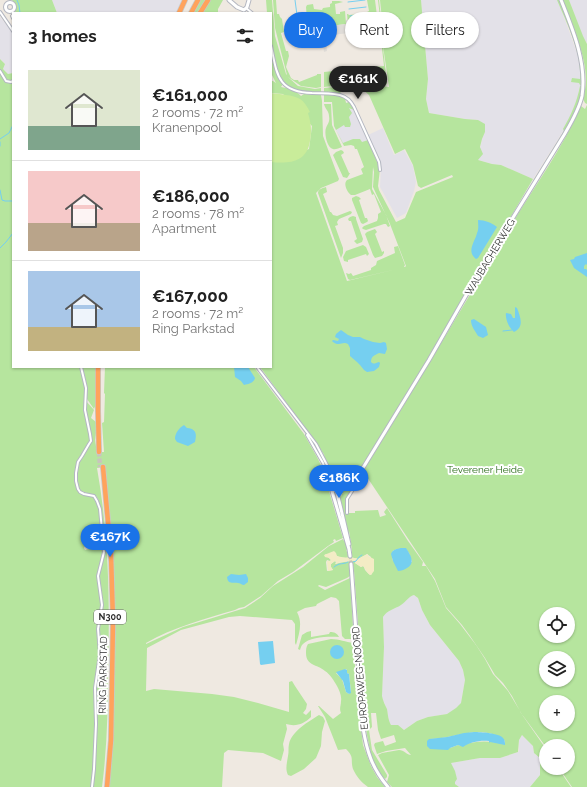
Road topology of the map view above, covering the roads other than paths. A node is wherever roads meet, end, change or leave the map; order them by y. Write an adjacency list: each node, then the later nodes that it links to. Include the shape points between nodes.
1 (185, 0): 12 (highway)
2 (195, 0): 13 (highway)
3 (198, 0): 14 (highway)
4 (208, 0): 15 (highway)
5 (229, 0): 10 (street, via 241,9)
6 (250, 0): 10 (street)
7 (561, 0): 27 (street, WAUBACHERWEG, via 577,40 584,68 584,85 577,111 429,360 358,476)
8 (9, 1): 9 (street); 9 (street, via 14,4 14,9 10,11)
9 (6, 8): 11 (street)
10 (246, 8): 16 (street)
11 (0, 10): 17 (street)
12 (179, 12)
13 (189, 12)
14 (192, 12)
15 (201, 12)
16 (251, 12)
17 (12, 29)
18 (272, 50): 21 (street, via 277,73 282,82 292,90 337,94 351,102 379,162)
19 (0, 71): 20 (street, via 6,81)
20 (12, 82)
21 (380, 170)
22 (81, 368): 32 (street, via 87,391 85,410 91,438 78,462 76,481 79,490 83,494 95,497 100,507 104,552 98,574 102,605 98,629 100,654 95,688 96,724)
23 (100, 368): 25 (highway, via 98,411)
24 (258, 368): 28 (street, via 306,432)
25 (101, 452)
26 (102, 467): 33 (highway, RING PARKSTAD / N300, via 110,618)
27 (351, 483): 28 (street); 29 (street, via 354,488 347,499)
28 (334, 490): 30 (street)
29 (347, 513)
30 (350, 556)
31 (351, 564): 34 (street, EUROPAWEG-NOORD, via 365,741 373,766)
32 (92, 787)
33 (106, 787)
34 (388, 787)

